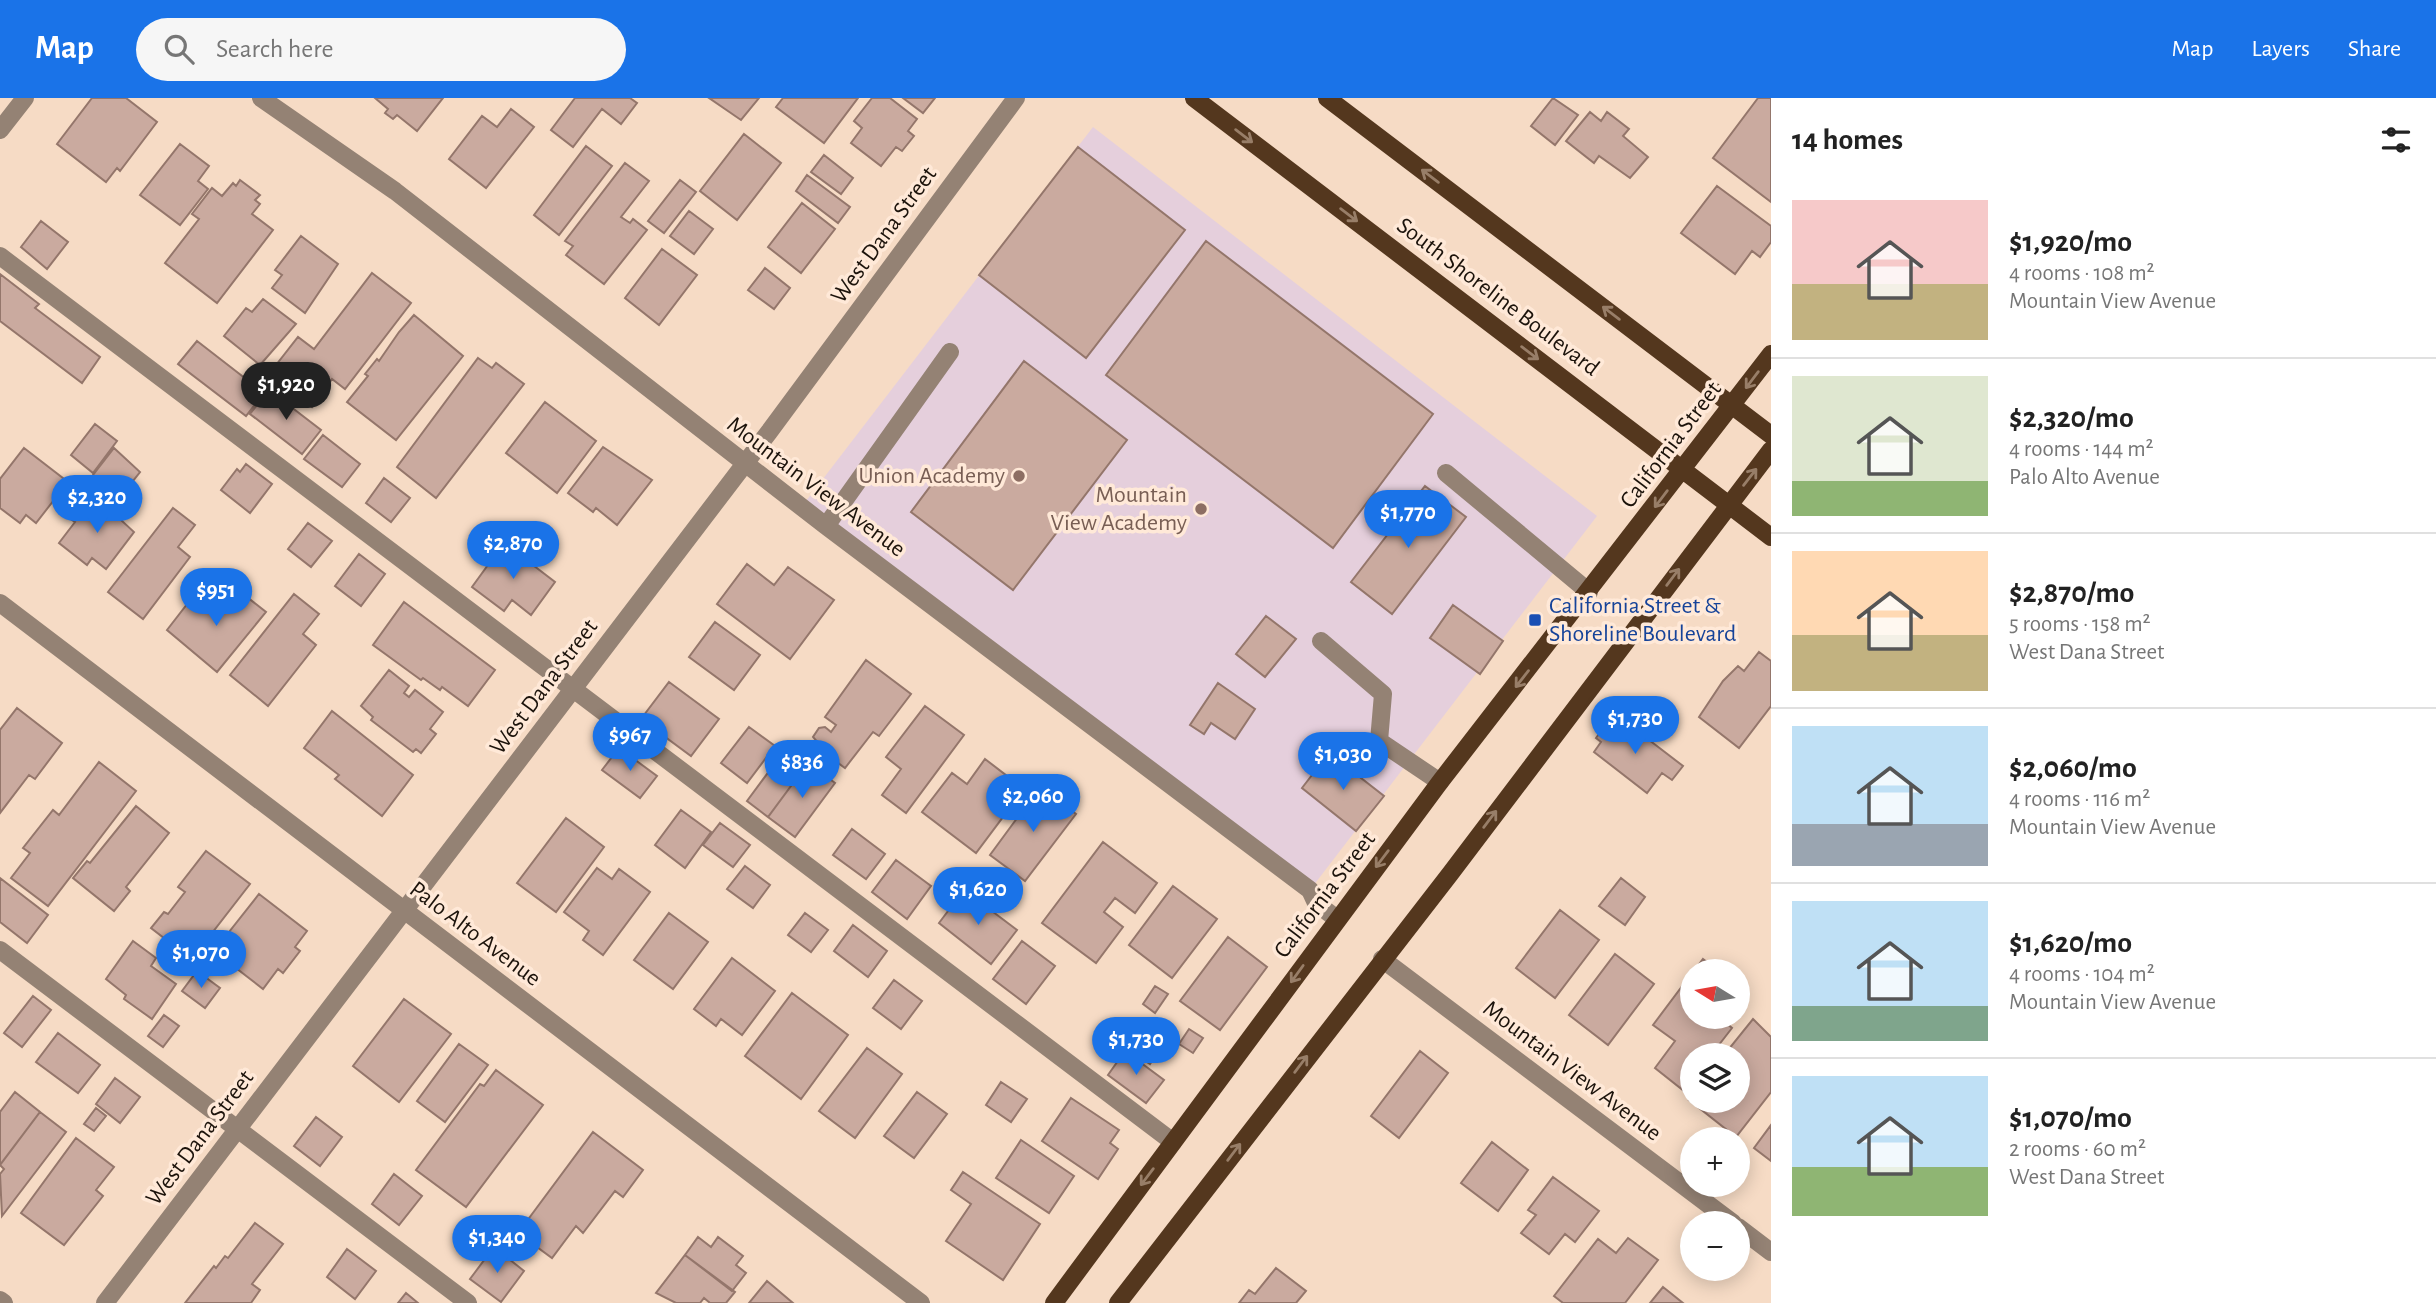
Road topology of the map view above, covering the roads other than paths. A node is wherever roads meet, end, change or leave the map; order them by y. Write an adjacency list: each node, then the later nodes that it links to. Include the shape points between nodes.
1 (25, 98): 6 (street)
2 (261, 98): 13 (street, Mountain View Avenue, via 395,191)
3 (1016, 98): 13 (street, West Dana Street)
4 (1194, 98): 14 (main road, South Shoreline Boulevard, one-way to 14)
5 (1327, 98): 10 (main road, one-way to 5)
6 (0, 130)
7 (0, 256): 22 (street)
8 (950, 352): 17 (street)
9 (1771, 354): 10 (main road, California Street, one-way to 10)
10 (1732, 406): 11 (main road); 14 (main road, California Street)
11 (1771, 435)
12 (1771, 450): 16 (main road, one-way to 12)
13 (745, 464): 17 (street, Mountain View Avenue); 22 (street, West Dana Street)
14 (1683, 470): 16 (main road, South Shoreline Boulevard); 19 (main road, California Street, one-way to 19)
15 (1446, 473): 19 (street)
16 (1728, 505): 18 (main road, South Shoreline Boulevard); 27 (main road, one-way to 16)
17 (826, 526): 25 (street, Mountain View Avenue, via 1310,890 1316,902)
18 (1771, 537)
19 (1589, 592): 23 (main road, California Street, one-way to 23)
20 (0, 603): 24 (street, Palo Alto Avenue)
21 (1321, 641): 23 (street, via 1383,694 1379,741)
22 (573, 690): 24 (street, West Dana Street); 29 (street)
23 (1440, 782): 25 (main road, California Street, one-way to 25)
24 (404, 911): 28 (street, West Dana Street); 35 (street, Palo Alto Avenue)
25 (1337, 919): 29 (main road, California Street, one-way to 29)
26 (0, 950): 28 (street)
27 (1382, 958): 30 (street, Mountain View Avenue); 37 (main road, one-way to 27)
28 (239, 1128): 33 (street, West Dana Street); 34 (street)
29 (1173, 1142): 36 (main road, California Street, one-way to 36)
30 (1717, 1211)
31 (1750, 1236): 32 (street)
32 (1771, 1252)
33 (105, 1303)
34 (468, 1303)
35 (921, 1303)
36 (1054, 1303)
37 (1118, 1303)

